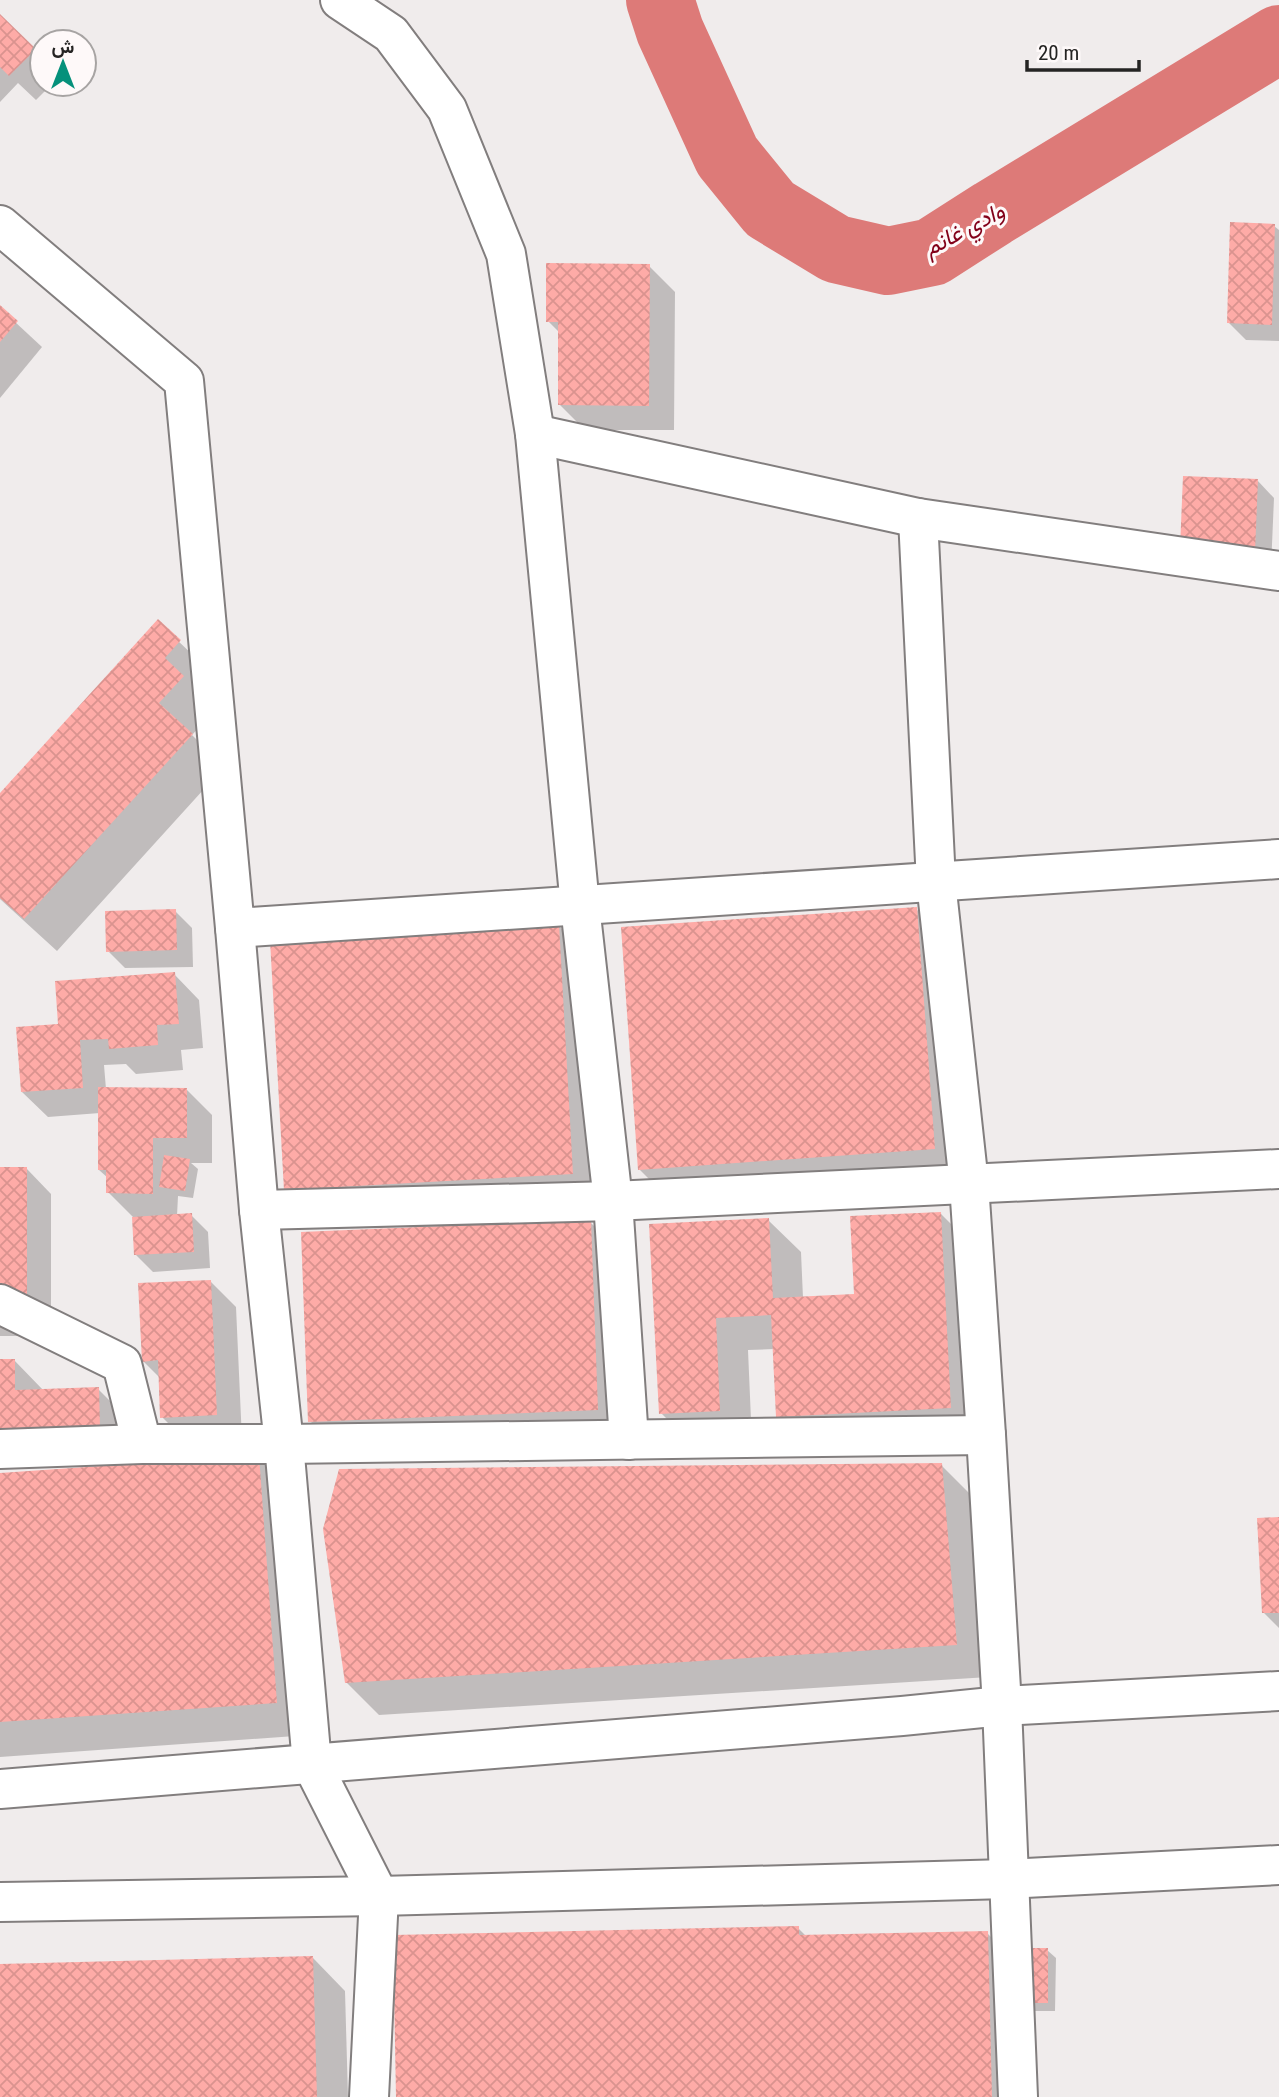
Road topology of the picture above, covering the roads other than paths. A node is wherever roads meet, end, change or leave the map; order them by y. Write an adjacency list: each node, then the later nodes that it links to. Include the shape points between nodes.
1 (340, 0): 3 (street, via 391,34 447,109 506,254)
2 (0, 225): 9 (street, via 184,381)
3 (535, 434): 4 (street); 8 (street)
4 (918, 518): 5 (street); 7 (street)
5 (1279, 571)
6 (1279, 859): 7 (street)
7 (936, 882): 8 (street); 11 (street)
8 (580, 905): 9 (street); 12 (street)
9 (235, 928): 13 (street)
10 (1279, 1169): 11 (street)
11 (969, 1184): 12 (street); 15 (street)
12 (613, 1201): 13 (street); 16 (street)
13 (259, 1210): 18 (street)
14 (0, 1304): 17 (street, via 122,1364)
15 (986, 1435): 16 (street); 21 (street)
16 (629, 1440): 18 (street)
17 (142, 1444): 18 (street); 19 (street)
18 (284, 1444): 22 (street)
19 (0, 1448)
20 (1279, 1691): 21 (street)
21 (1002, 1706): 22 (street); 25 (street)
22 (312, 1764): 23 (street); 26 (street)
23 (0, 1789)
24 (1279, 1865): 25 (street)
25 (1007, 1879): 26 (street); 29 (street)
26 (379, 1896): 27 (street); 28 (street)
27 (0, 1902)
28 (369, 2097)
29 (1018, 2097)

